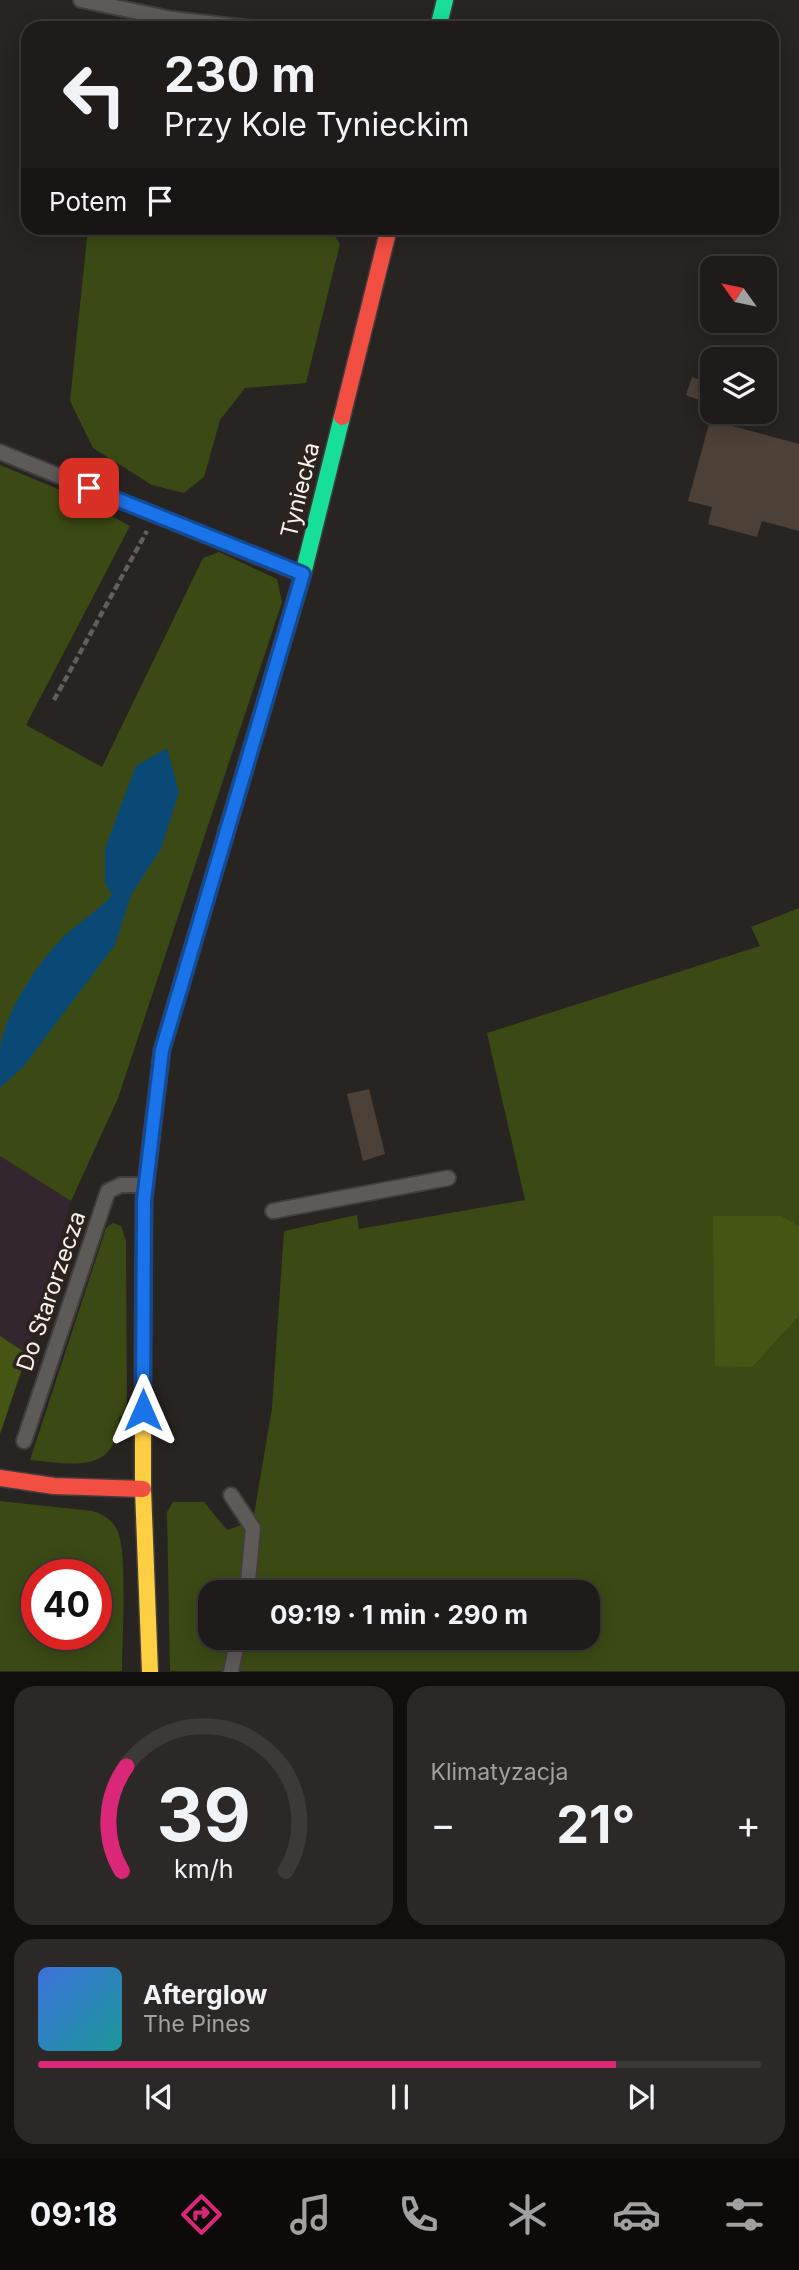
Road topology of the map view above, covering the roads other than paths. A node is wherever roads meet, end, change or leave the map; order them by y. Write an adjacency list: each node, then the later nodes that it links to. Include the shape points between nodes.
1 (81, 0): 3 (lane)
2 (445, 0): 4 (street)
3 (190, 21)
4 (440, 21)
5 (387, 235): 7 (street, Tyniecka)
6 (0, 452): 7 (lane)
7 (303, 574): 9 (street, Tyniecka, via 162,1050)
8 (447, 1178): 10 (lane)
9 (145, 1185): 11 (lane, Do Starorzecza, via 121,1185 108,1191); 13 (street, Tyniecka)
10 (272, 1211)
11 (24, 1441)
12 (0, 1478): 13 (street, via 54,1486)
13 (143, 1489): 17 (street, Tyniecka)
14 (231, 1495): 15 (lane, via 253,1528)
15 (248, 1580)
16 (235, 1650): 18 (lane)
17 (150, 1671)
18 (231, 1671)

